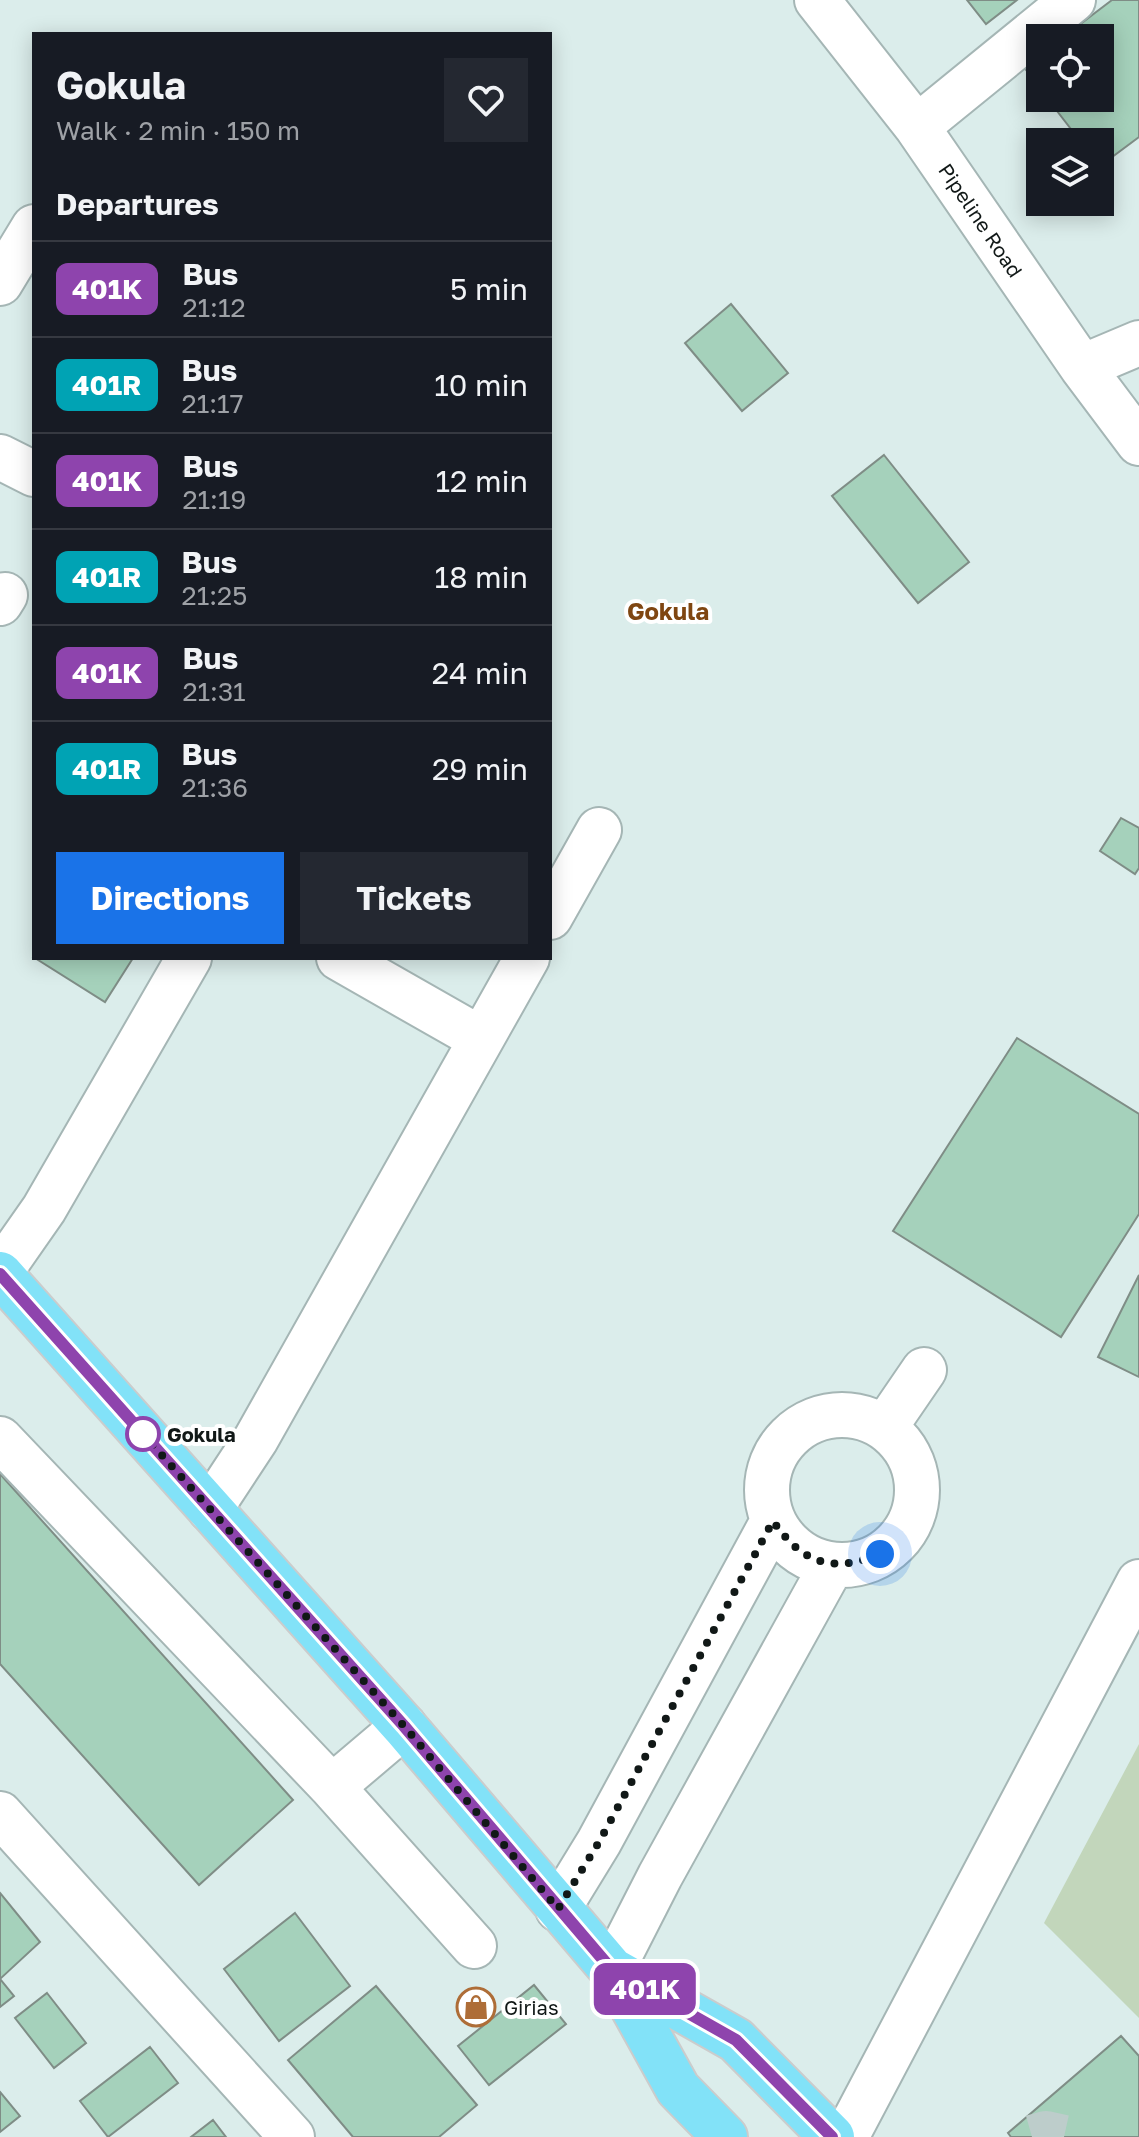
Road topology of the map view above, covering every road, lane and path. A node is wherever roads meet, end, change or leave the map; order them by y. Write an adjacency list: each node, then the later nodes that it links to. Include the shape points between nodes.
1 (817, 0): 3 (street, Pipeline Road)
2 (1073, 0): 3 (street)
3 (917, 127): 7 (street, Pipeline Road)
4 (32, 230): 5 (street)
5 (0, 283)
6 (1139, 343): 7 (street)
7 (1082, 367): 8 (street, Pipeline Road)
8 (1139, 443)
9 (0, 457): 10 (street)
10 (32, 473)
11 (599, 830): 12 (street)
12 (552, 913)
13 (188, 960): 17 (street, via 44,1209)
14 (343, 960): 16 (street)
15 (526, 960): 16 (street)
16 (481, 1039): 21 (street, via 256,1439)
17 (0, 1273): 21 (main road)
18 (924, 1370): 19 (street)
19 (885, 1427): 22 (street, via 863,1417 839,1415 794,1432 769,1472); 23 (street, via 914,1465 913,1515 900,1538 880,1554)
20 (0, 1439): 26 (street)
21 (210, 1509): 25 (main road)
22 (773, 1521): 23 (street, via 807,1556); 28 (street)
23 (832, 1565): 30 (street)
24 (1139, 1582): 34 (street)
25 (404, 1726): 26 (street); 28 (main road)
26 (332, 1787): 29 (street)
27 (0, 1814): 31 (street)
28 (558, 1909): 30 (main road)
29 (474, 1946)
30 (612, 1970): 32 (main road, via 678,2089); 33 (main road, via 736,2040)
31 (292, 2137)
32 (725, 2137)
33 (832, 2137)
34 (846, 2137)

